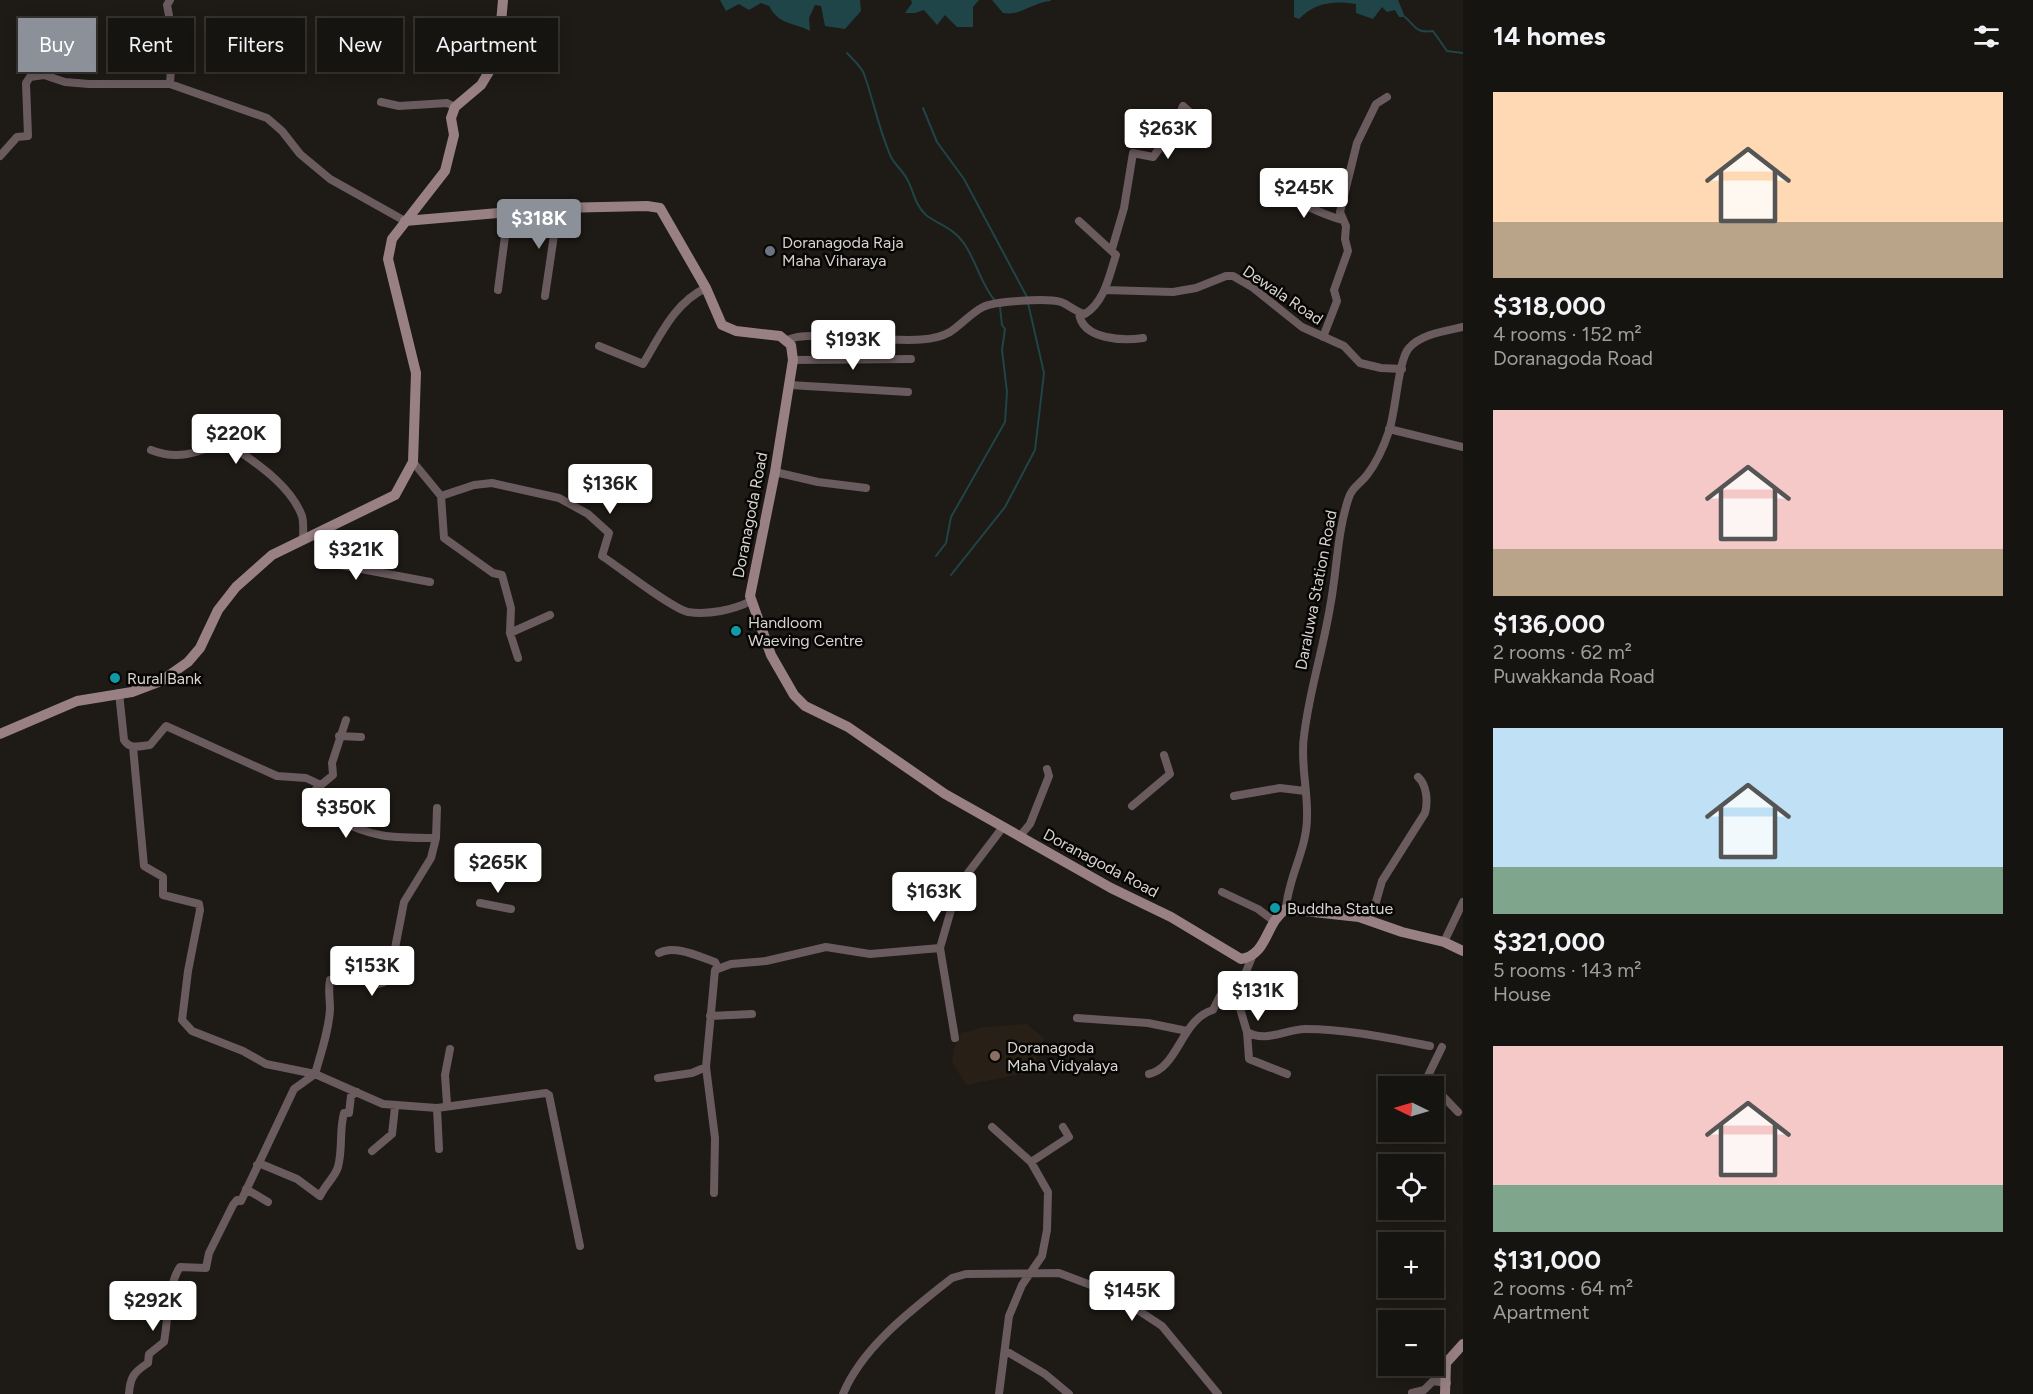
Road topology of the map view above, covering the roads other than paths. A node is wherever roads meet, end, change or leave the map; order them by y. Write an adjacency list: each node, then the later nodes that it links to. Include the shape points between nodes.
1 (170, 0): 3 (street)
2 (503, 0): 6 (street, via 498,57 480,85)
3 (170, 84): 8 (street, via 89,84 44,75 30,77 26,83 28,136 17,137); 13 (street, via 267,118 330,179)
4 (1387, 97): 12 (street, via 1376,104 1357,143 1340,212)
5 (381, 102): 6 (street, via 399,106 447,103)
6 (455, 107): 13 (street, via 451,118 454,135 445,171)
7 (1192, 114): 15 (street, via 1184,106 1154,157 1133,153)
8 (0, 156)
9 (1273, 190): 12 (street, via 1320,214)
10 (558, 208): 11 (street); 16 (street, via 660,208); 19 (street)
11 (508, 213): 13 (street); 17 (street)
12 (1343, 220): 23 (street, via 1348,251 1334,290 1337,301)
13 (405, 221): 34 (street, via 392,239 388,259 416,373)
14 (1078, 221): 15 (street)
15 (1112, 249): 18 (street, via 1116,255)
16 (706, 288): 24 (street, via 722,325 736,331 780,336); 25 (street, via 694,293 675,311 643,364)
17 (498, 290)
18 (1105, 290): 20 (street, via 1095,308); 23 (street, Dewala Road, via 1173,292 1233,276)
19 (545, 296)
20 (1079, 313): 22 (street, via 1093,332 1121,341); 24 (street, via 1062,302 998,303 983,306 952,331 933,337 812,337)
21 (1463, 327): 28 (street, Daraluwa Station Road, via 1411,345 1403,355)
22 (1143, 338)
23 (1323, 338): 28 (street, Dewala Road, via 1344,346 1360,363)
24 (786, 341): 27 (street, Doranagoda Road, via 791,345)
25 (599, 346)
26 (910, 359): 27 (street)
27 (793, 360): 29 (street, Doranagoda Road)
28 (1401, 369): 31 (street, Daraluwa Station Road)
29 (790, 385): 30 (street); 35 (street, Doranagoda Road)
30 (908, 392)
31 (1389, 429): 32 (street); 55 (street, Daraluwa Station Road, via 1367,476 1351,491 1341,524 1330,606 1303,738)
32 (1463, 447)
33 (151, 450): 39 (street, via 176,457 228,442 269,474 295,502 303,518)
34 (413, 462): 37 (street); 38 (street, via 394,495)
35 (775, 472): 36 (street); 41 (street, Doranagoda Road)
36 (866, 488)
37 (441, 496): 41 (street, via 492,483 558,498 588,514 609,532 602,556 687,612 735,610); 43 (street, via 444,538 493,573 502,575 511,608)
38 (322, 532): 39 (street); 40 (street, via 328,557 340,566)
39 (303, 539): 45 (street, via 272,555 236,587 188,662 161,681)
40 (430, 582)
41 (751, 601): 59 (street, Doranagoda Road, via 771,655 794,695 945,794)
42 (549, 615): 43 (street)
43 (510, 633): 44 (street)
44 (518, 658)
45 (119, 693): 47 (street, via 77,701); 50 (street, via 124,740)
46 (346, 720): 48 (street)
47 (0, 734)
48 (339, 736): 49 (street); 54 (street, via 333,775)
49 (361, 737)
50 (133, 747): 54 (street, via 150,745 166,726 277,776 306,778); 86 (street, via 144,866 163,877 163,895 199,904 182,1020 192,1032 266,1064)
51 (1164, 755): 57 (street, via 1170,774)
52 (1047, 769): 60 (street, via 1049,776 1030,824)
53 (1419, 777): 67 (street, via 1427,803 1425,813 1382,881)
54 (321, 785): 61 (street, via 313,792 318,809 358,831 391,838)
55 (1305, 791): 56 (street, via 1280,788); 66 (street, Daraluwa Station Road, via 1303,849)
56 (1234, 796)
57 (1132, 806)
58 (437, 808): 61 (street)
59 (1003, 827): 60 (street, Doranagoda Road); 70 (street, via 968,873 953,903)
60 (1020, 836): 73 (street, Doranagoda Road, via 1171,917 1225,951 1241,959)
61 (436, 838): 86 (street, via 431,858 404,902 389,979 381,985 361,980 330,980 326,1035)
62 (1222, 892): 68 (street)
63 (1463, 902): 69 (street)
64 (480, 903): 65 (street)
65 (510, 909)
66 (1286, 909): 67 (street); 68 (street)
67 (1367, 920): 69 (street)
68 (1274, 921): 73 (street, via 1260,950)
69 (1444, 942): 71 (street)
70 (940, 948): 74 (street, via 870,954 826,947 766,962); 81 (street)
71 (1463, 951)
72 (659, 953): 74 (street, via 687,952 716,962)
73 (1252, 957): 75 (street, via 1238,991)
74 (718, 968): 77 (street)
75 (1228, 993): 79 (street, via 1220,996 1213,1010 1191,1023); 80 (street, via 1236,995)
76 (752, 1014): 77 (street)
77 (710, 1016): 85 (street)
78 (1077, 1018): 79 (street, via 1148,1023)
79 (1188, 1031): 87 (street, via 1167,1061)
80 (1247, 1032): 82 (street, via 1286,1035 1302,1029 1341,1030); 88 (street, via 1249,1059)
81 (955, 1038)
82 (1430, 1046)
83 (1442, 1047): 89 (street)
84 (450, 1049): 93 (street, via 445,1075)
85 (706, 1067): 90 (street, via 692,1073); 104 (street, via 715,1138)
86 (315, 1074): 91 (street); 102 (street, via 294,1089)
87 (1149, 1074)
88 (1287, 1074)
89 (1428, 1076)
90 (658, 1077)
91 (357, 1092): 94 (street); 102 (street, via 351,1096 349,1113 344,1113 340,1126 343,1138 338,1166 320,1196 297,1179 261,1164)
92 (1444, 1097): 96 (street)
93 (447, 1104): 95 (street); 106 (street, via 549,1095)
94 (395, 1107): 95 (street); 100 (street, via 392,1134)
95 (437, 1108): 99 (street)
96 (1458, 1112)
97 (992, 1126): 101 (street)
98 (1063, 1127): 101 (street, via 1069,1137)
99 (439, 1149)
100 (372, 1151)
101 (1031, 1162): 107 (street, via 1048,1192 1042,1256)
102 (257, 1166): 103 (street)
103 (246, 1190): 105 (street); 112 (street, via 241,1201 233,1205 209,1252 206,1268 180,1267 175,1273 164,1342 149,1354 148,1363 135,1371)
104 (714, 1193)
105 (268, 1202)
106 (580, 1246)
107 (1028, 1276): 109 (street, via 1009,1316); 113 (street, via 966,1274 952,1278 871,1350 851,1373); 116 (street, via 1059,1273 1112,1293 1162,1326)
108 (1463, 1344): 110 (street, via 1446,1363)
109 (1006, 1351): 114 (street); 115 (street)
110 (1446, 1388): 111 (street, via 1433,1381 1424,1390)
111 (1412, 1393)
112 (129, 1394)
113 (843, 1394)
114 (999, 1394)
115 (1069, 1394)
116 (1218, 1394)

